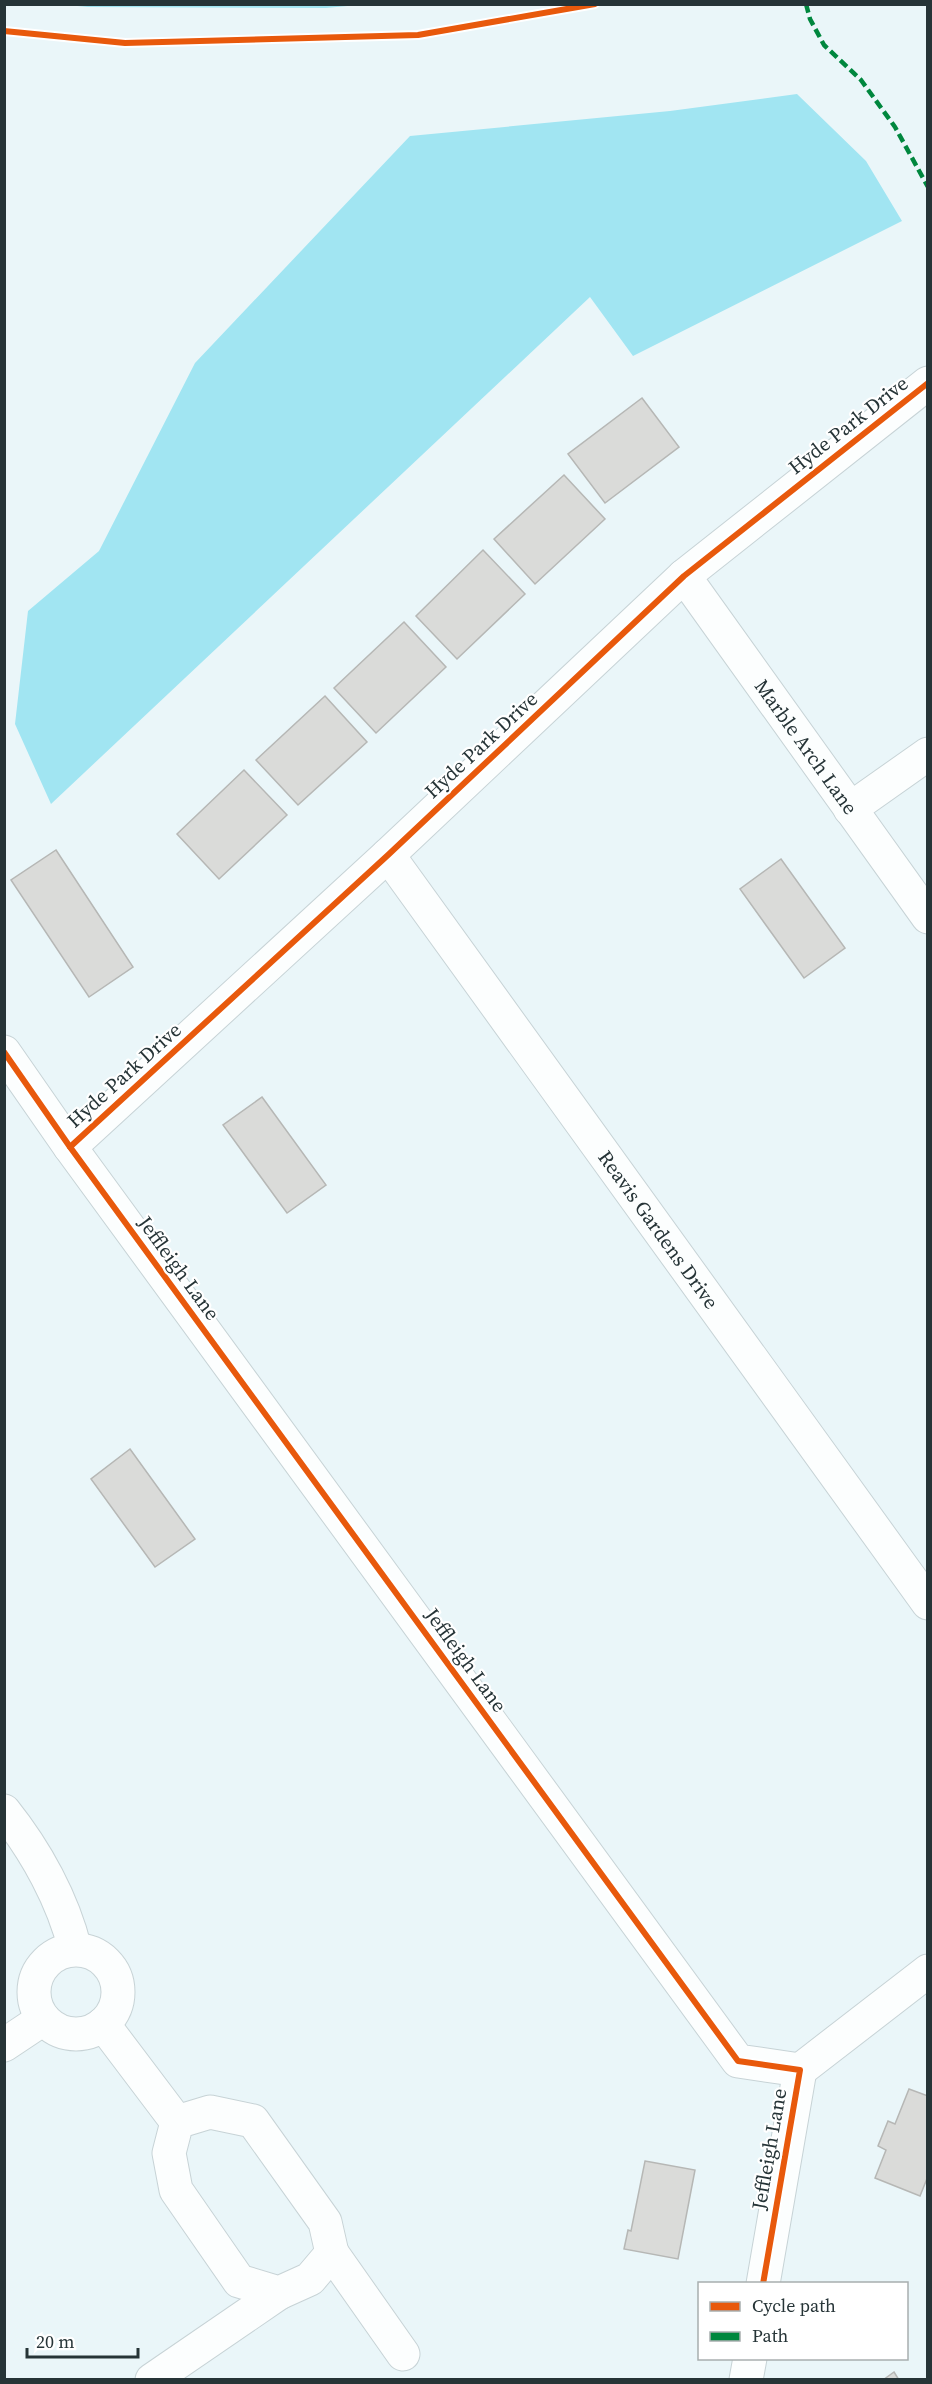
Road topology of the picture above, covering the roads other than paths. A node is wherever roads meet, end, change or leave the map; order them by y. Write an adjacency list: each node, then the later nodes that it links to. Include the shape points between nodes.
1 (927, 383): 2 (street, Hyde Park Drive)
2 (684, 576): 4 (street, Marble Arch Lane); 5 (street, Hyde Park Drive)
3 (927, 754): 4 (street)
4 (850, 809): 6 (street, Marble Arch Lane)
5 (388, 855): 8 (street, Hyde Park Drive); 9 (street, Reavis Gardens Drive)
6 (927, 917)
7 (4, 1052): 8 (street, Jeffleigh Lane)
8 (70, 1147): 16 (street, Jeffleigh Lane, via 738,2061)
9 (927, 1603)
10 (4, 1812): 11 (street, via 48,1881 69,1925)
11 (75, 1949): 13 (street, via 52,1956 35,1979 34,2000); 14 (street, via 94,1953 114,1973 117,2001)
12 (927, 1971): 16 (street)
13 (43, 2019): 14 (street, via 65,2033 92,2031); 15 (street)
14 (103, 2024): 17 (street)
15 (4, 2045)
16 (800, 2070): 19 (street, Jeffleigh Lane)
17 (177, 2122): 18 (street, via 210,2112 254,2121 325,2222); 20 (street, via 169,2153 176,2190 239,2281)
18 (332, 2253): 20 (street, via 310,2279); 21 (street)
19 (763, 2282)
20 (279, 2293): 23 (street)
21 (403, 2354)
22 (750, 2360): 24 (street)
23 (153, 2379)
24 (746, 2379)

